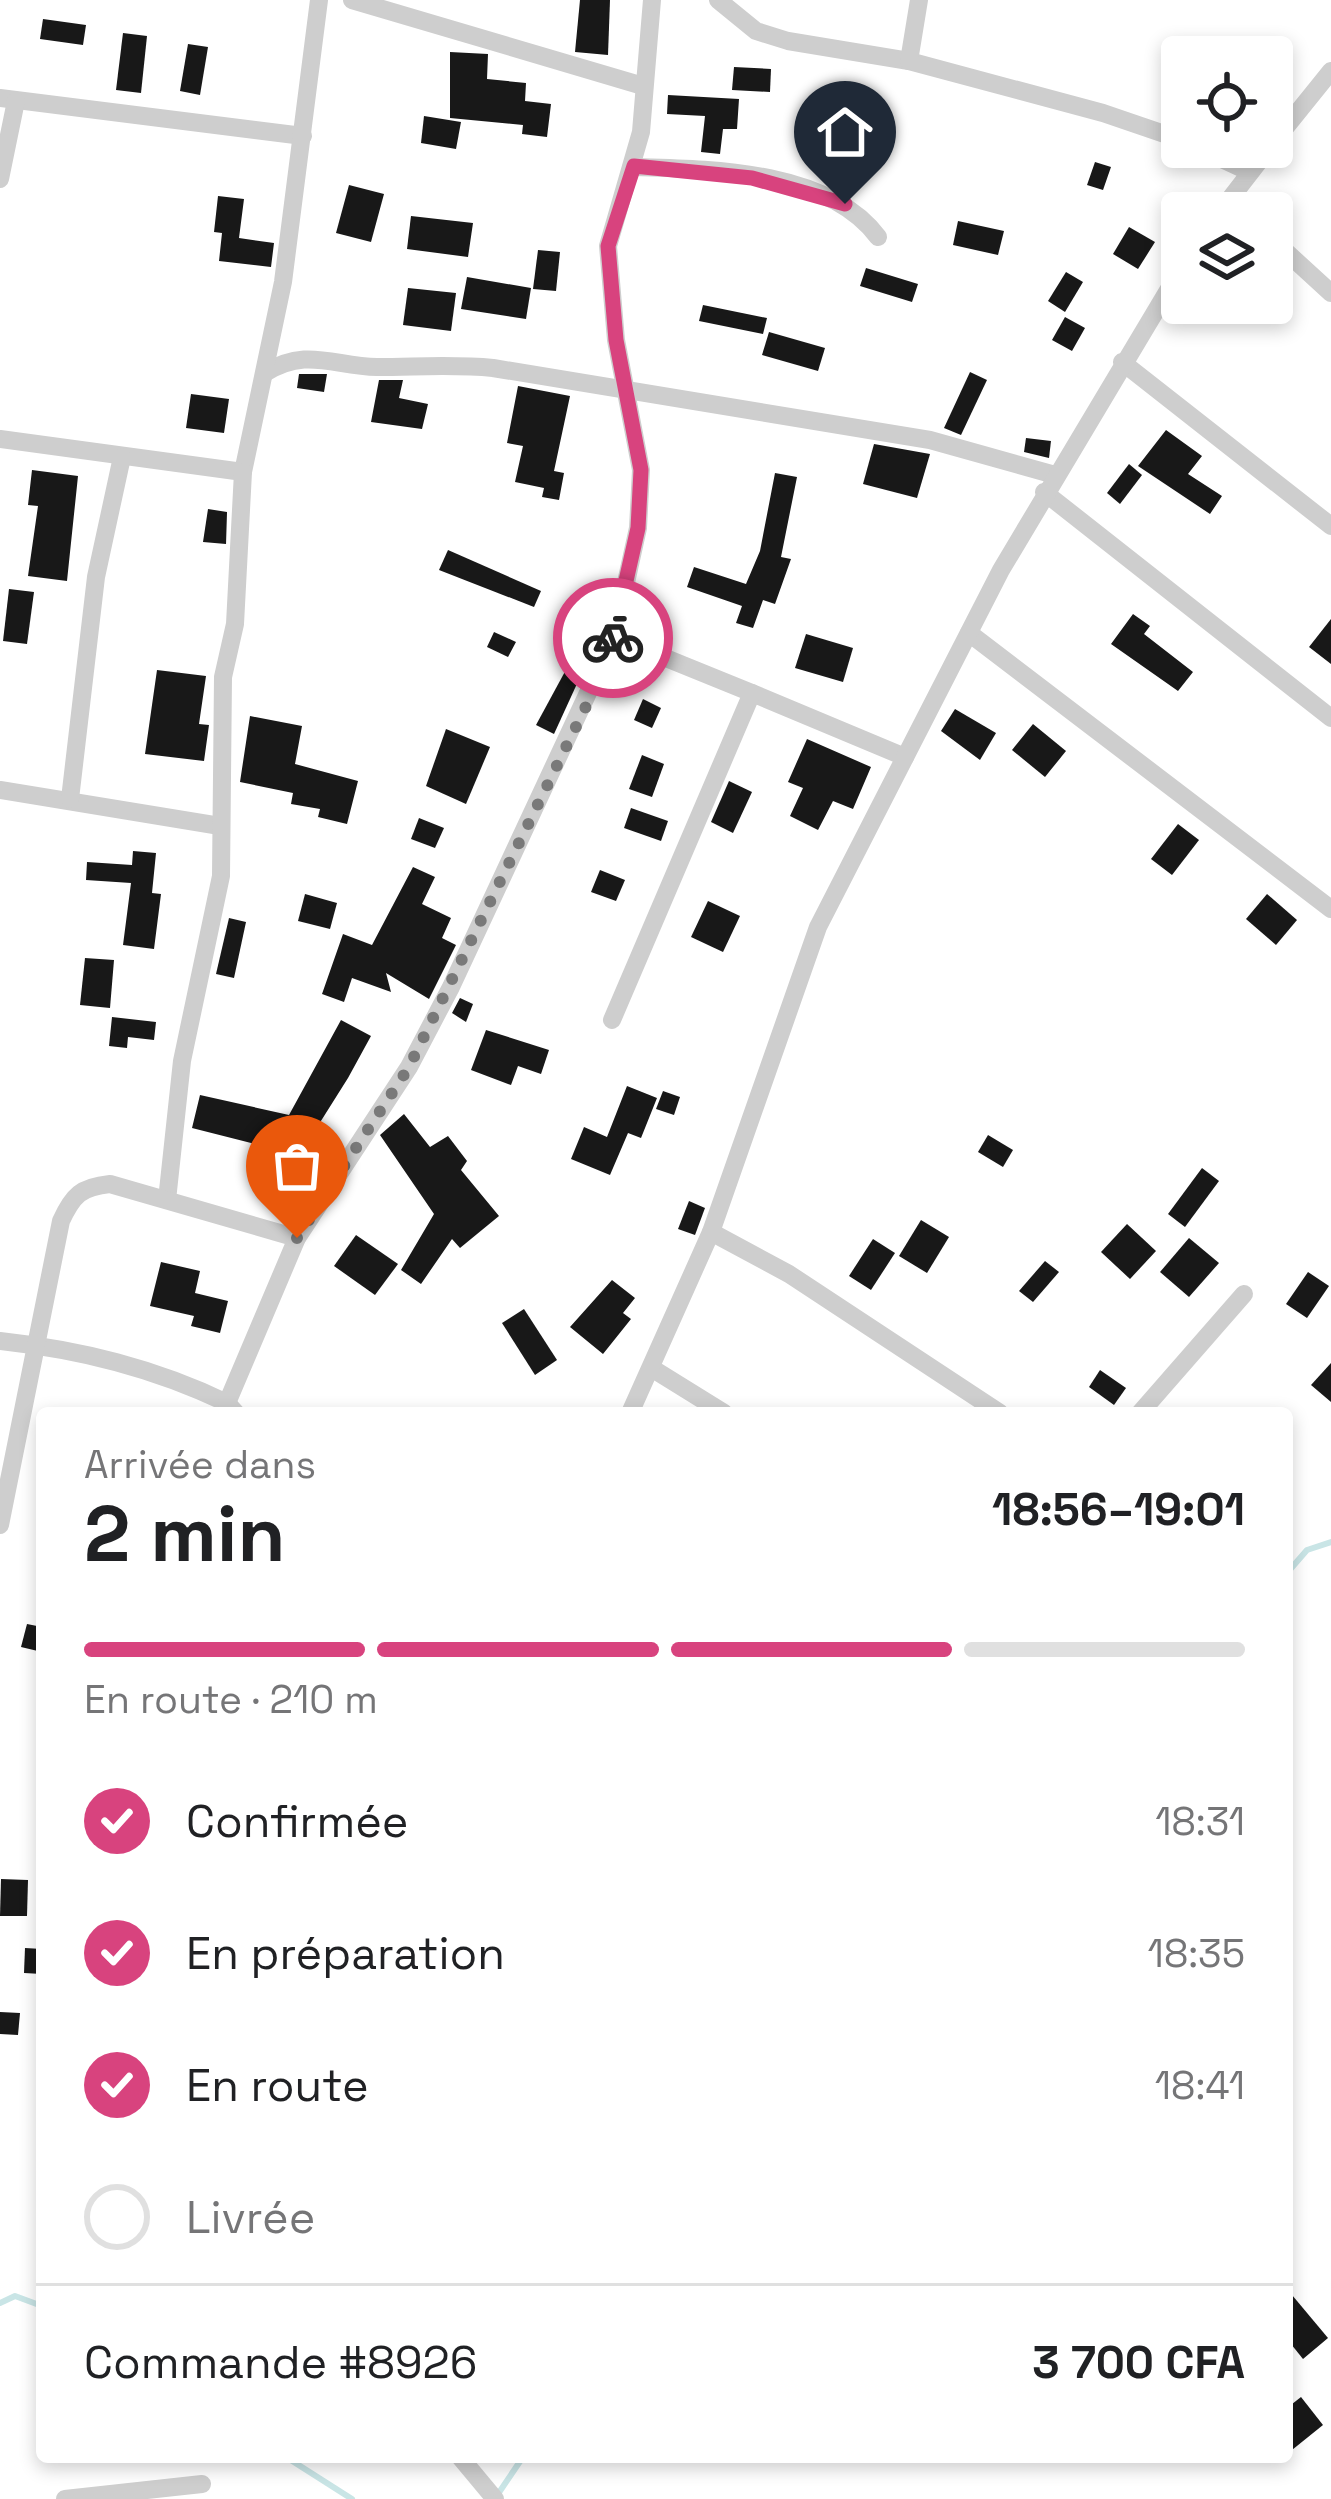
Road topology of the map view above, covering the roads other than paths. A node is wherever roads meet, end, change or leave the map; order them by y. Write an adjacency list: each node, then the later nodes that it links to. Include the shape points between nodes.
1 (319, 0): 12 (street)
2 (352, 0): 8 (street)
3 (652, 0): 8 (street)
4 (718, 0): 6 (street, via 756,31)
5 (919, 0): 6 (street)
6 (909, 61): 11 (street)
7 (1330, 77): 10 (street)
8 (643, 86): 13 (street)
9 (8, 100): 12 (street); 17 (street)
10 (1293, 120)
11 (1161, 133)
12 (303, 136): 24 (street)
13 (634, 166): 19 (street, via 818,193 863,216); 25 (street, via 608,246)
14 (1241, 168): 16 (street)
15 (1253, 168): 16 (street)
16 (1250, 172): 18 (street)
17 (0, 179)
18 (1239, 192)
19 (878, 237)
20 (1293, 258): 21 (street)
21 (1331, 293)
22 (1161, 300): 23 (street)
23 (1122, 362): 29 (street); 30 (street)
24 (266, 373): 25 (street, via 297,357 376,367 437,362); 28 (street)
25 (628, 391): 29 (street, via 930,440); 32 (street, via 639,509)
26 (0, 439): 27 (street)
27 (122, 458): 28 (street); 37 (street, via 96,578)
28 (243, 472): 38 (street, via 235,624 223,677)
29 (1049, 484): 31 (street); 34 (street)
30 (1331, 526)
31 (969, 633): 35 (street); 39 (street)
32 (614, 637): 33 (street); 43 (street, via 409,1067)
33 (752, 693): 35 (street); 40 (street)
34 (1331, 718)
35 (905, 757): 42 (street, via 802,962)
36 (0, 790): 37 (street)
37 (70, 799): 38 (street)
38 (220, 826): 41 (street, via 221,876 182,1061)
39 (1331, 910)
40 (612, 1020)
41 (167, 1200): 43 (street); 46 (street, via 110,1184 72,1196)
42 (711, 1232): 47 (street); 52 (street)
43 (297, 1238): 49 (street)
44 (1244, 1294): 53 (street)
45 (0, 1341): 46 (street)
46 (35, 1345): 48 (street, via 149,1370); 54 (street)
47 (653, 1369): 50 (street); 51 (street)
48 (230, 1407)
49 (232, 1407)
50 (633, 1407)
51 (714, 1407)
52 (991, 1407)
53 (1145, 1407)
54 (0, 1525)
55 (465, 2463): 58 (street)
56 (202, 2484): 57 (street)
57 (65, 2499)
58 (495, 2499)

